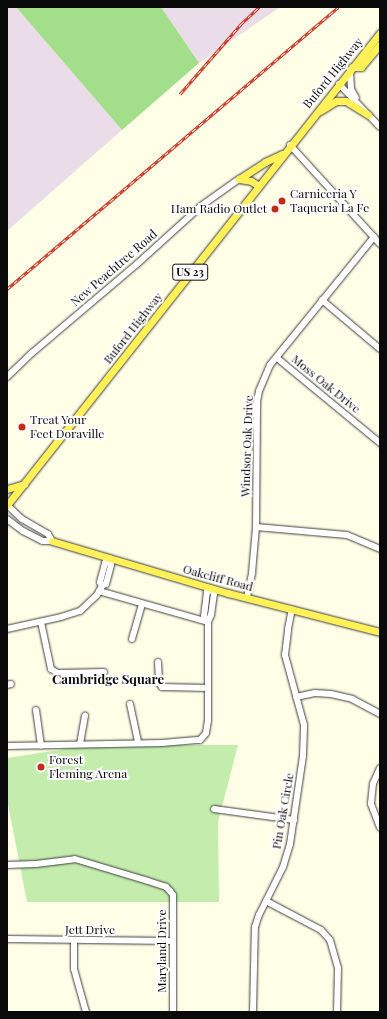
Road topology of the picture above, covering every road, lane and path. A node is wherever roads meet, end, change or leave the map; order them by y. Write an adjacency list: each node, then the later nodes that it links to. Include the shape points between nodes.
1 (380, 32): 3 (main road, Buford Highway / US 23)
2 (380, 44): 3 (main road, via 361,66)
3 (351, 69): 4 (main road, Buford Highway / US 23); 5 (street, via 351,89)
4 (339, 84): 5 (street); 6 (main road, Buford Highway / US 23)
5 (360, 106): 7 (street)
6 (314, 114): 7 (main road, via 336,101 346,101); 9 (main road, Buford Highway / US 23)
7 (368, 115): 8 (street)
8 (380, 127)
9 (290, 145): 10 (main road, Buford Highway / US 23); 13 (street)
10 (284, 152): 11 (main road); 12 (main road, Buford Highway / US 23)
11 (239, 179): 12 (main road, via 251,181); 18 (street, New Peachtree Road, via 201,206)
12 (259, 186): 20 (main road, Buford Highway / US 23)
13 (374, 237): 14 (street); 15 (street, Windsor Oak Drive)
14 (380, 244)
15 (322, 300): 16 (street); 17 (street, Windsor Oak Drive)
16 (380, 349)
17 (277, 358): 19 (street, Moss Oak Drive); 24 (street, Windsor Oak Drive, via 264,376 257,402)
18 (7, 377)
19 (380, 443)
20 (24, 484): 21 (main road); 22 (main road, Buford Highway / US 23)
21 (7, 489)
22 (7, 505): 25 (street, Oakcliff Road, via 22,519 48,534)
23 (7, 519): 25 (street, Oakcliff Road, via 43,541)
24 (256, 527): 26 (street, via 336,534 359,539); 30 (street, Windsor Oak Drive)
25 (52, 541): 27 (main road, Oakcliff Road)
26 (380, 549)
27 (109, 560): 28 (street, via 105,563); 29 (main road, Oakcliff Road)
28 (100, 589): 31 (street); 33 (street, via 80,611)
29 (212, 589): 30 (main road, Oakcliff Road); 34 (street, via 207,592 204,616)
30 (247, 597): 32 (main road, Oakcliff Road)
31 (142, 604): 34 (street); 37 (street)
32 (292, 609): 36 (main road, Oakcliff Road); 41 (street, Pin Oak Circle, via 285,655)
33 (41, 622): 35 (street); 39 (street, via 51,669 58,674)
34 (208, 622): 40 (street)
35 (7, 629)
36 (380, 632)
37 (132, 639)
38 (158, 662): 40 (street, via 159,683 162,687)
39 (104, 672)
40 (208, 688): 46 (street, via 208,721 206,733 200,740)
41 (296, 697): 44 (street, via 315,693 331,694 352,699); 52 (street, Pin Oak Circle, via 304,725 303,756)
42 (130, 704): 46 (street)
43 (36, 710): 49 (street)
44 (380, 714)
45 (85, 715): 47 (street)
46 (138, 743): 47 (street)
47 (80, 744): 49 (street)
48 (7, 746): 49 (street)
49 (41, 746)
50 (380, 768): 53 (street, via 373,784 371,804)
51 (214, 809): 52 (street)
52 (294, 820): 55 (street, Pin Oak Circle, via 283,867)
53 (380, 827)
54 (7, 865): 58 (street, Maryland Drive, via 75,859 166,887 173,895)
55 (266, 901): 61 (street, Pin Oak Circle, via 259,915 254,938); 62 (street, via 321,930 330,940 338,968)
56 (7, 939): 57 (street, Jett Drive)
57 (74, 941): 58 (street, Jett Drive); 59 (street, via 75,976)
58 (174, 942): 60 (street, Maryland Drive)
59 (86, 1012)
60 (173, 1012)
61 (253, 1012)
62 (337, 1012)

